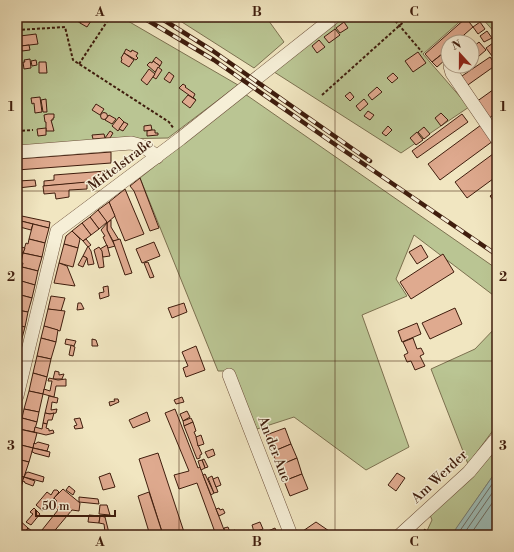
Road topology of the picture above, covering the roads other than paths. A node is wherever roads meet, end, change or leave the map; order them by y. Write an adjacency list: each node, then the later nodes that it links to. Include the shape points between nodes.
1 (334, 17): 5 (street, Mittelstraße)
2 (453, 74): 3 (street)
3 (497, 139)
4 (17, 152): 5 (street, via 131,143 143,146)
5 (157, 157): 7 (street, Mittelstraße, via 57,231)
6 (229, 375): 9 (street, An der Aue)
7 (17, 396)
8 (497, 438): 10 (street, Am Werder, via 469,472)
9 (291, 535)
10 (400, 535)

